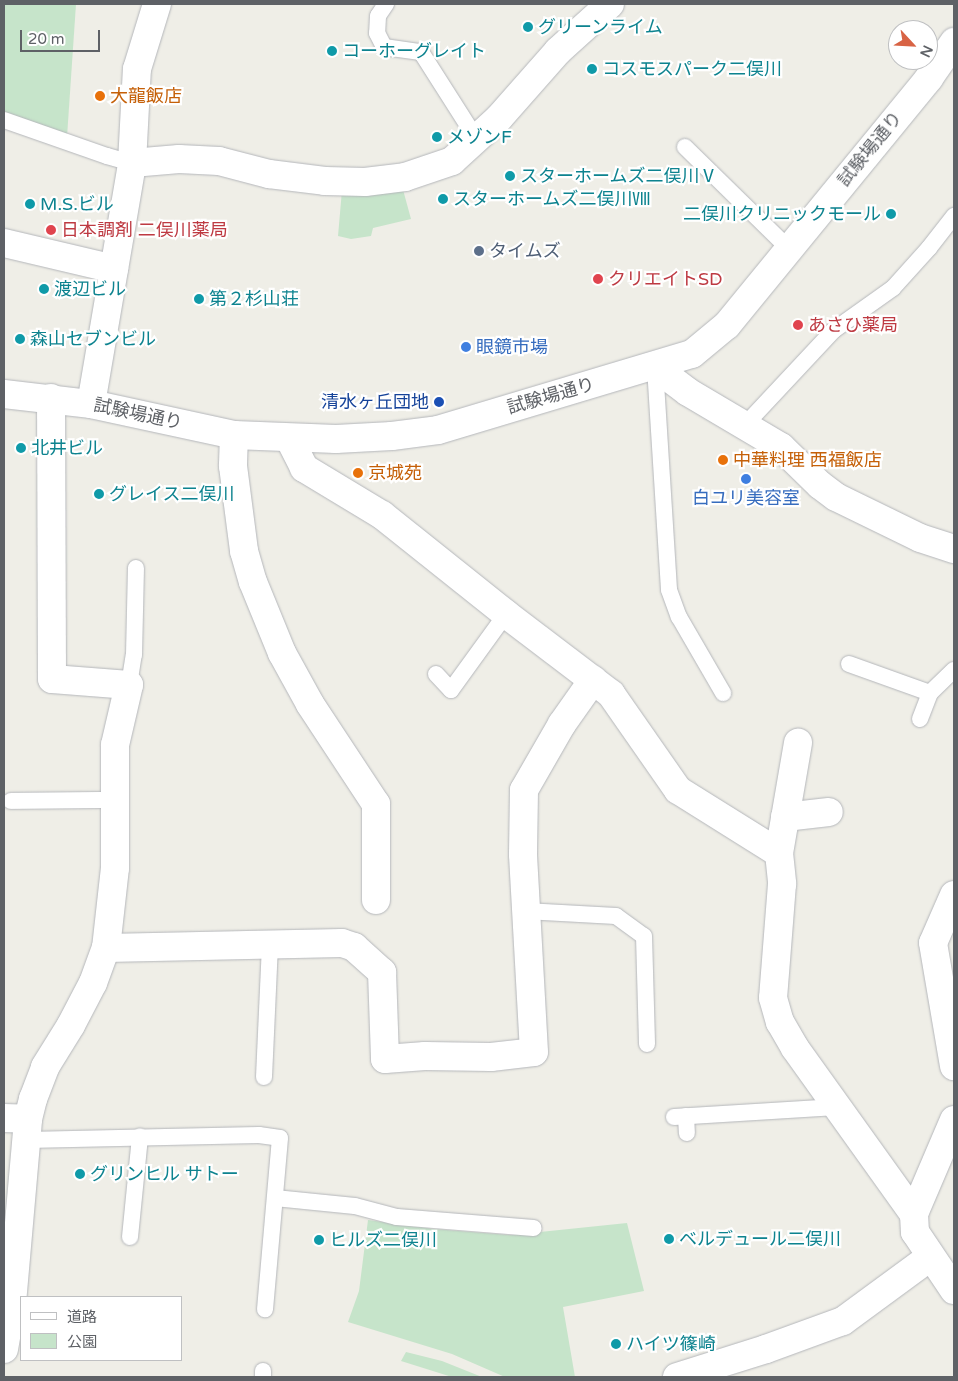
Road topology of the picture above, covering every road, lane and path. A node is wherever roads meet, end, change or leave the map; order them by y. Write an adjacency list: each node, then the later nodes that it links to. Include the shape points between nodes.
1 (157, 4): 9 (street, via 137,69)
2 (386, 4): 7 (lane, via 378,16 377,32 384,47 421,52)
3 (610, 4): 7 (street, via 558,51)
4 (954, 42): 5 (street, 試験場通り)
5 (941, 78): 12 (street, 試験場通り)
6 (4, 120): 9 (lane)
7 (477, 140): 9 (street, via 452,161 405,177 365,182 270,174 219,161 179,159)
8 (685, 147): 12 (lane)
9 (132, 163): 13 (street)
10 (954, 216): 18 (lane, via 892,288 834,330)
11 (4, 243): 13 (street)
12 (788, 249): 14 (street, 試験場通り, via 717,335 692,354)
13 (114, 269): 17 (street)
14 (655, 367): 18 (street, via 688,392); 20 (street, 試験場通り, via 438,430 392,436); 29 (lane, via 669,590 679,618)
15 (4, 394): 16 (street, 試験場通り)
16 (52, 398): 17 (street, 試験場通り); 28 (street, via 52,679)
17 (91, 404): 19 (street, 試験場通り)
18 (745, 425): 21 (street, via 781,447 836,497 920,538)
19 (234, 435): 20 (street, 試験場通り); 39 (street, via 232,466 244,551 253,582 282,653 310,704 376,804)
20 (289, 438): 23 (street, via 304,468 382,515)
21 (954, 549)
22 (136, 568): 28 (lane)
23 (506, 614): 26 (lane, via 452,690); 27 (street)
24 (849, 664): 30 (lane)
25 (954, 670): 30 (lane)
26 (436, 674)
27 (594, 680): 37 (street, via 611,694 678,790); 40 (street, via 562,724 524,790)
28 (130, 685): 34 (street, via 116,745)
29 (723, 693)
30 (930, 693): 31 (lane)
31 (920, 719)
32 (798, 743): 36 (street)
33 (11, 800): 34 (lane)
34 (115, 800): 42 (street, via 115,868)
35 (829, 812): 36 (street)
36 (785, 817): 37 (street)
37 (779, 852): 46 (street, via 782,884 773,998 780,1022 795,1048)
38 (954, 895): 44 (street, via 933,943)
39 (376, 900)
40 (525, 911): 41 (street, via 534,1052 491,1057 425,1056 385,1060 382,972 354,947 342,943); 43 (lane, via 616,916 644,936)
41 (270, 946): 42 (street); 45 (lane)
42 (106, 948): 48 (street, via 93,983 45,1067)
43 (647, 1044)
44 (954, 1066)
45 (264, 1077)
46 (837, 1107): 49 (lane, via 680,1117); 52 (street)
47 (954, 1120): 52 (street)
48 (19, 1126): 50 (lane); 57 (street)
49 (688, 1133)
50 (140, 1136): 51 (lane, via 259,1135 280,1138); 54 (lane)
51 (275, 1198): 53 (lane, via 355,1206 397,1217); 58 (lane)
52 (914, 1214): 55 (street, via 915,1232)
53 (534, 1228)
54 (130, 1237)
55 (930, 1257): 56 (street); 60 (street, via 843,1321 747,1350)
56 (954, 1290)
57 (16, 1304): 59 (street)
58 (265, 1310)
59 (4, 1349)
60 (677, 1377)

